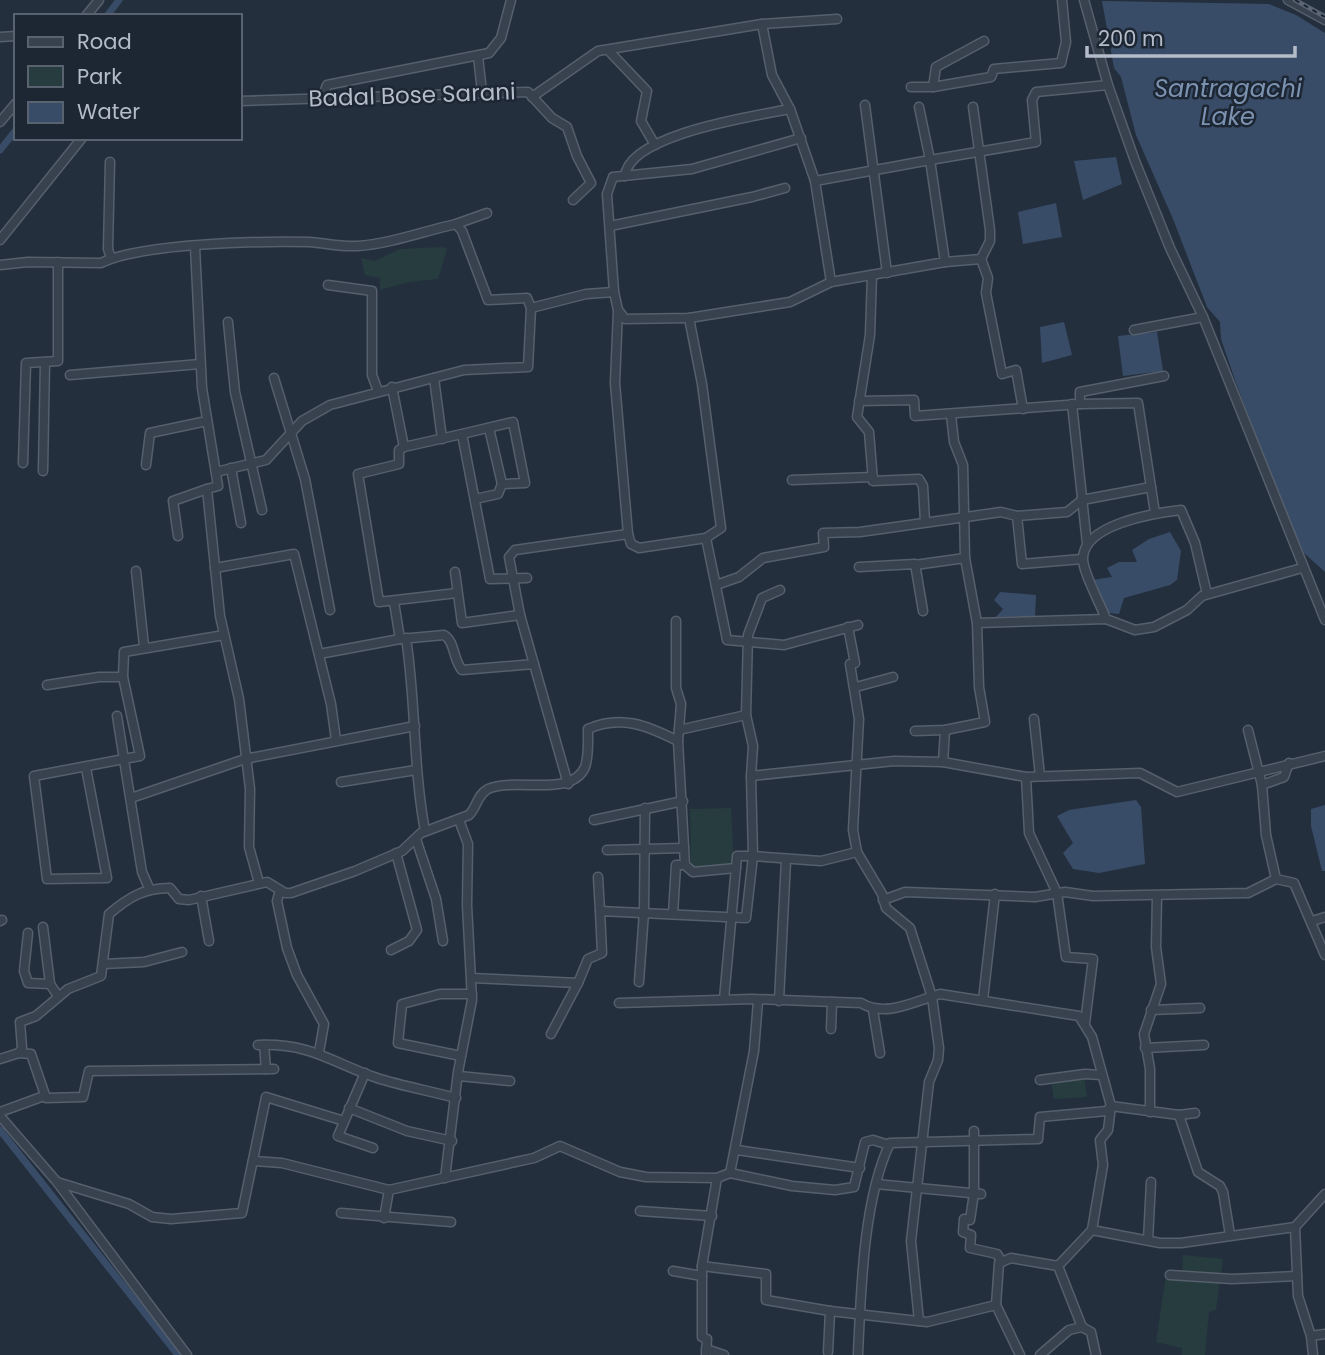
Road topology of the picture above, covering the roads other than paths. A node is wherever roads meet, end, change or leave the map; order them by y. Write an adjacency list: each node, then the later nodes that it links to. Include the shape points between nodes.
1 (99, 0): 6 (street)
2 (511, 0): 12 (street, via 500,38 489,53)
3 (1062, 0): 14 (street, via 1066,42 1060,64 994,69 991,77)
4 (1084, 0): 13 (street)
5 (1288, 0): 8 (street)
6 (88, 14)
7 (837, 19): 9 (street)
8 (1325, 20)
9 (762, 24): 11 (street); 24 (street, via 772,75)
10 (984, 41): 14 (street, via 936,67)
11 (608, 50): 17 (street, via 598,51); 28 (street, via 647,91 641,121)
12 (478, 56): 16 (street); 18 (street, via 327,85)
13 (1108, 85): 29 (street, via 1036,92 1032,100 1036,142); 55 (street, via 1170,248)
14 (933, 87): 15 (street)
15 (911, 88)
16 (482, 92): 17 (street, Badal Bose Sarani, via 528,92); 18 (street, Badal Bose Sarani)
17 (532, 97): 36 (street, Badal Bose Sarani, via 567,127 592,183)
18 (323, 98): 19 (street, Badal Bose Sarani)
19 (242, 101)
20 (14, 105): 25 (street)
21 (865, 105): 32 (street)
22 (919, 107): 30 (street)
23 (973, 107): 29 (street)
24 (790, 109): 26 (street); 28 (street, via 696,130)
25 (0, 122)
26 (800, 138): 33 (street, via 692,169); 34 (street)
27 (80, 140): 40 (street)
28 (655, 145): 33 (street, via 636,156)
29 (981, 152): 30 (street); 43 (street, via 990,241)
30 (930, 160): 32 (street); 45 (street)
31 (110, 162): 42 (street)
32 (873, 169): 34 (street); 47 (street)
33 (625, 176): 39 (street, via 613,177 607,194)
34 (815, 181): 49 (street)
35 (785, 188): 39 (street)
36 (573, 200)
37 (487, 213): 38 (street)
38 (456, 223): 41 (street, via 355,246 309,242); 52 (street, via 488,300 527,298)
39 (610, 226): 51 (street)
40 (0, 240)
41 (195, 247): 42 (street); 59 (street)
42 (111, 258): 44 (street, via 101,263)
43 (981, 259): 45 (street); 68 (street, via 1002,374 1016,370)
44 (58, 262): 46 (street); 58 (street, via 58,360)
45 (945, 262): 47 (street)
46 (0, 264)
47 (887, 273): 48 (street)
48 (872, 275): 49 (street); 66 (street, via 870,335)
49 (831, 282): 54 (street, via 790,302)
50 (328, 285): 65 (street, via 372,291 372,375)
51 (614, 292): 52 (street); 53 (street)
52 (531, 308): 62 (street, via 528,367 464,370)
53 (618, 310): 54 (street, via 625,319); 95 (street, via 615,383)
54 (688, 317): 97 (street, via 720,502 721,528)
55 (1203, 317): 57 (street); 104 (street)
56 (228, 322): 77 (street, via 235,392)
57 (1134, 330)
58 (45, 362): 76 (street, via 26,363); 80 (street)
59 (200, 364): 60 (street); 70 (street)
60 (70, 375)
61 (1164, 376): 67 (street, via 1080,392)
62 (434, 377): 64 (street); 74 (street)
63 (274, 378): 72 (street)
64 (392, 387): 65 (street); 75 (street)
65 (378, 390): 72 (street, via 317,411)
66 (859, 401): 69 (street, via 914,400 915,416); 82 (street, via 857,416 869,432)
67 (1076, 404): 68 (street); 85 (street, via 1138,403); 88 (street)
68 (1023, 409): 69 (street)
69 (951, 415): 92 (street, via 962,465)
70 (206, 421): 78 (street, via 150,433); 81 (street)
71 (489, 428): 73 (street); 84 (street); 84 (street, via 513,422 525,483)
72 (292, 433): 77 (street, via 267,460); 114 (street)
73 (462, 434): 74 (street); 87 (street)
74 (442, 439): 75 (street)
75 (404, 447): 113 (street, via 399,450 399,464 362,472 358,477 379,602)
76 (23, 463)
77 (251, 463): 79 (street); 89 (street)
78 (146, 466)
79 (231, 468): 81 (street); 94 (street)
80 (43, 471)
81 (216, 472): 86 (street, via 219,486)
82 (873, 477): 83 (street); 93 (street, via 873,481 922,481)
83 (792, 480)
84 (502, 484): 87 (street, via 498,494)
85 (1151, 486): 88 (street); 90 (street)
86 (207, 489): 96 (street, via 173,501); 103 (street)
87 (475, 499): 107 (street, via 490,579)
88 (1082, 500): 91 (street, via 1067,512); 98 (street)
89 (262, 510)
90 (1155, 513): 98 (street, via 1112,526); 112 (street, via 1181,510 1195,543)
91 (1017, 516): 92 (street, via 1001,512); 100 (street, via 1022,564)
92 (965, 519): 93 (street); 99 (street)
93 (925, 522): 109 (street, via 824,533 824,547 763,558 739,577)
94 (241, 523)
95 (628, 534): 97 (street, via 631,544 639,548); 107 (street, via 515,550 509,557)
96 (178, 536)
97 (706, 538): 109 (street)
98 (1087, 544): 100 (street)
99 (965, 558): 101 (street); 120 (street)
100 (1082, 559): 117 (street)
101 (915, 565): 102 (street); 115 (street)
102 (859, 567)
103 (215, 568): 123 (street); 127 (street, via 294,554)
104 (1303, 568): 112 (street); 118 (street)
105 (136, 571): 126 (street)
106 (455, 572): 111 (street)
107 (513, 578): 108 (street); 116 (street)
108 (527, 578)
109 (716, 585): 125 (street, via 724,636)
110 (780, 590): 125 (street, via 762,598)
111 (457, 593): 113 (street); 116 (street, via 462,623)
112 (1207, 594): 117 (street, via 1154,627 1135,630)
113 (394, 602): 124 (street)
114 (330, 610)
115 (923, 611)
116 (520, 615): 128 (street)
117 (1106, 619): 120 (street)
118 (1325, 620)
119 (676, 621): 137 (street)
120 (976, 623): 138 (street, via 985,722)
121 (858, 625): 122 (street)
122 (848, 627): 125 (street, via 784,645); 132 (street)
123 (224, 635): 126 (street); 145 (street, via 239,699)
124 (403, 639): 127 (street); 128 (street, via 448,636 455,660 465,671); 136 (street, via 415,695)
125 (748, 643): 133 (street)
126 (144, 646): 129 (street, via 124,652)
127 (319, 654): 141 (street)
128 (534, 664): 156 (street)
129 (123, 677): 131 (street); 144 (street, via 140,756)
130 (893, 677): 132 (street)
131 (47, 685)
132 (856, 687): 148 (street)
133 (746, 715): 137 (street); 152 (street, via 753,746)
134 (117, 716): 144 (street)
135 (1034, 719): 153 (street)
136 (415, 726): 141 (street); 150 (street)
137 (679, 730): 142 (street)
138 (945, 730): 140 (street); 146 (street)
139 (1248, 730): 151 (street)
140 (915, 731)
141 (336, 740): 145 (street)
142 (678, 741): 156 (street, via 639,722 595,726 588,729 582,774); 159 (street)
143 (1325, 756): 147 (street)
144 (125, 760): 149 (street); 158 (street)
145 (245, 760): 158 (street); 176 (street, via 250,789 248,847)
146 (943, 762): 148 (street); 154 (street)
147 (1289, 763): 151 (street); 157 (street, via 1284,777)
148 (857, 764): 152 (street); 168 (street)
149 (86, 768): 149 (street, via 107,878 47,879 34,776)
150 (416, 770): 155 (street); 163 (street)
151 (1258, 774): 153 (street, via 1177,792 1140,773); 157 (street)
152 (751, 776): 170 (street)
153 (1040, 776): 154 (street)
154 (1026, 778): 180 (street, via 1029,834)
155 (341, 782)
156 (568, 784): 161 (street, via 491,788 472,813)
157 (1262, 785): 175 (street)
158 (131, 798): 177 (street, via 142,872)
159 (683, 801): 160 (street); 165 (street)
160 (645, 808): 162 (street); 167 (street)
161 (459, 820): 163 (street); 198 (street, via 468,844)
162 (594, 820)
163 (425, 831): 164 (street)
164 (416, 839): 169 (street); 193 (street, via 436,899)
165 (684, 848): 167 (street); 172 (street)
166 (607, 850): 167 (street)
167 (647, 850): 185 (street)
168 (856, 852): 171 (street, via 821,861); 183 (street)
169 (396, 853): 178 (street, via 291,893); 194 (street, via 417,930 409,941)
170 (753, 856): 171 (street); 173 (street, via 737,856); 188 (street, via 746,918)
171 (786, 860): 208 (street)
172 (685, 865): 173 (street, via 693,872); 186 (street, via 676,865)
173 (736, 868): 188 (street)
174 (598, 877): 184 (street)
175 (1276, 879): 182 (street, via 1248,893); 189 (street, via 1294,883)
176 (259, 883): 178 (street); 181 (street)
177 (149, 888): 181 (street, via 170,888 183,900); 197 (street, via 109,914)
178 (280, 890): 219 (street, via 277,901 287,948 324,1024)
179 (995, 894): 180 (street); 183 (street, via 905,892); 206 (street)
180 (1057, 894): 182 (street); 214 (street, via 1066,957 1093,959)
181 (201, 896): 192 (street)
182 (1157, 896): 213 (street, via 1161,984)
183 (883, 900): 204 (street, via 896,919 910,928)
184 (600, 911): 185 (street); 200 (street, via 602,953 588,959)
185 (645, 912): 186 (street); 199 (street)
186 (673, 914): 188 (street)
187 (1325, 917): 189 (street)
188 (731, 918): 205 (street)
189 (1312, 921): 196 (street)
190 (43, 928): 201 (street)
191 (28, 933): 201 (street, via 24,971 28,983)
192 (209, 940)
193 (443, 941)
194 (391, 950)
195 (182, 952): 197 (street, via 144,962)
196 (1325, 955)
197 (103, 964): 203 (street, via 101,976)
198 (472, 978): 200 (street); 202 (street)
199 (639, 982)
200 (578, 983): 216 (street)
201 (50, 984): 203 (street)
202 (471, 995): 222 (street, via 470,1024); 222 (street, via 440,994 402,1004 398,1043)
203 (58, 996): 220 (street, via 36,1016 20,1022)
204 (932, 996): 206 (street); 212 (street); 241 (street, via 939,1048 929,1082)
205 (724, 999): 207 (street); 210 (street)
206 (983, 1000): 214 (street, via 1080,1016)
207 (758, 1001): 208 (street); 244 (street)
208 (779, 1001): 209 (street)
209 (832, 1002): 212 (street, via 861,1003); 215 (street)
210 (619, 1003)
211 (1200, 1008): 213 (street)
212 (873, 1010): 221 (street)
213 (1151, 1010): 218 (street)
214 (1085, 1023): 225 (street)
215 (831, 1029)
216 (551, 1034)
217 (1204, 1045): 218 (street)
218 (1145, 1048): 233 (street)
219 (319, 1052): 224 (street); 229 (street, via 261,1045 270,1069 89,1071 83,1097)
220 (19, 1053): 223 (street); 229 (street, via 31,1054)
221 (880, 1053)
222 (461, 1056): 226 (street)
223 (0, 1059)
224 (365, 1073): 230 (street); 232 (street)
225 (1101, 1075): 227 (street); 231 (street)
226 (459, 1076): 228 (street); 230 (street)
227 (1040, 1080)
228 (510, 1081)
229 (44, 1096): 235 (street)
230 (456, 1098): 239 (street)
231 (1111, 1106): 233 (street); 240 (street, via 1107,1111 1040,1117 1038,1139); 263 (street, via 1108,1130 1100,1140 1103,1165)
232 (349, 1108): 237 (street); 239 (street, via 407,1131)
233 (1150, 1112): 236 (street)
234 (1195, 1113): 236 (street)
235 (0, 1114): 250 (street)
236 (1179, 1115): 264 (street, via 1198,1172 1223,1192)
237 (344, 1121): 243 (street, via 338,1136); 245 (street, via 266,1097)
238 (974, 1131): 240 (street)
239 (452, 1141): 248 (street)
240 (972, 1143): 241 (street); 255 (street)
241 (922, 1144): 242 (street); 253 (street)
242 (889, 1145): 246 (street, via 865,1142); 252 (street)
243 (373, 1149)
244 (737, 1150): 246 (street); 247 (street)
245 (253, 1161): 250 (street, via 242,1213 152,1217 129,1204); 254 (street, via 282,1163)
246 (860, 1168): 247 (street, via 854,1187 835,1190)
247 (730, 1173): 249 (street)
248 (446, 1178): 249 (street, via 534,1158 560,1146 620,1172); 254 (street)
249 (717, 1178): 259 (street)
250 (57, 1182): 283 (street)
251 (1151, 1182): 265 (street)
252 (876, 1184): 253 (street); 275 (street)
253 (917, 1187): 255 (street); 276 (street, via 911,1265)
254 (389, 1190): 260 (street)
255 (978, 1193): 266 (street, via 970,1220 964,1219 963,1232 971,1235 970,1248 997,1254)
256 (1325, 1194): 262 (street)
257 (640, 1211): 259 (street)
258 (341, 1213): 260 (street)
259 (712, 1216): 267 (street)
260 (384, 1218): 261 (street)
261 (452, 1222)
262 (1295, 1227): 264 (street); 272 (street)
263 (1092, 1230): 265 (street); 268 (street)
264 (1230, 1235): 265 (street, via 1181,1243)
265 (1149, 1240)
266 (1002, 1262): 268 (street, via 1011,1258); 273 (street)
267 (702, 1266): 271 (street); 274 (street, via 766,1274 766,1300)
268 (1058, 1266): 277 (street)
269 (673, 1271): 271 (street)
270 (1170, 1275): 272 (street, via 1232,1279)
271 (702, 1276): 280 (street)
272 (1297, 1276): 279 (street, via 1298,1296)
273 (996, 1305): 276 (street, via 944,1320); 285 (street)
274 (830, 1311): 275 (street); 281 (street)
275 (860, 1313): 276 (street); 282 (street)
276 (919, 1321)
277 (1082, 1327): 286 (street, via 1069,1330); 287 (street, via 1091,1332)
278 (1325, 1334): 279 (street)
279 (1311, 1336): 288 (street)
280 (706, 1352): 284 (street)
281 (828, 1352)
282 (858, 1354)
283 (187, 1355)
284 (724, 1355)
285 (1020, 1355)
286 (1040, 1355)
287 (1096, 1355)
288 (1313, 1355)

